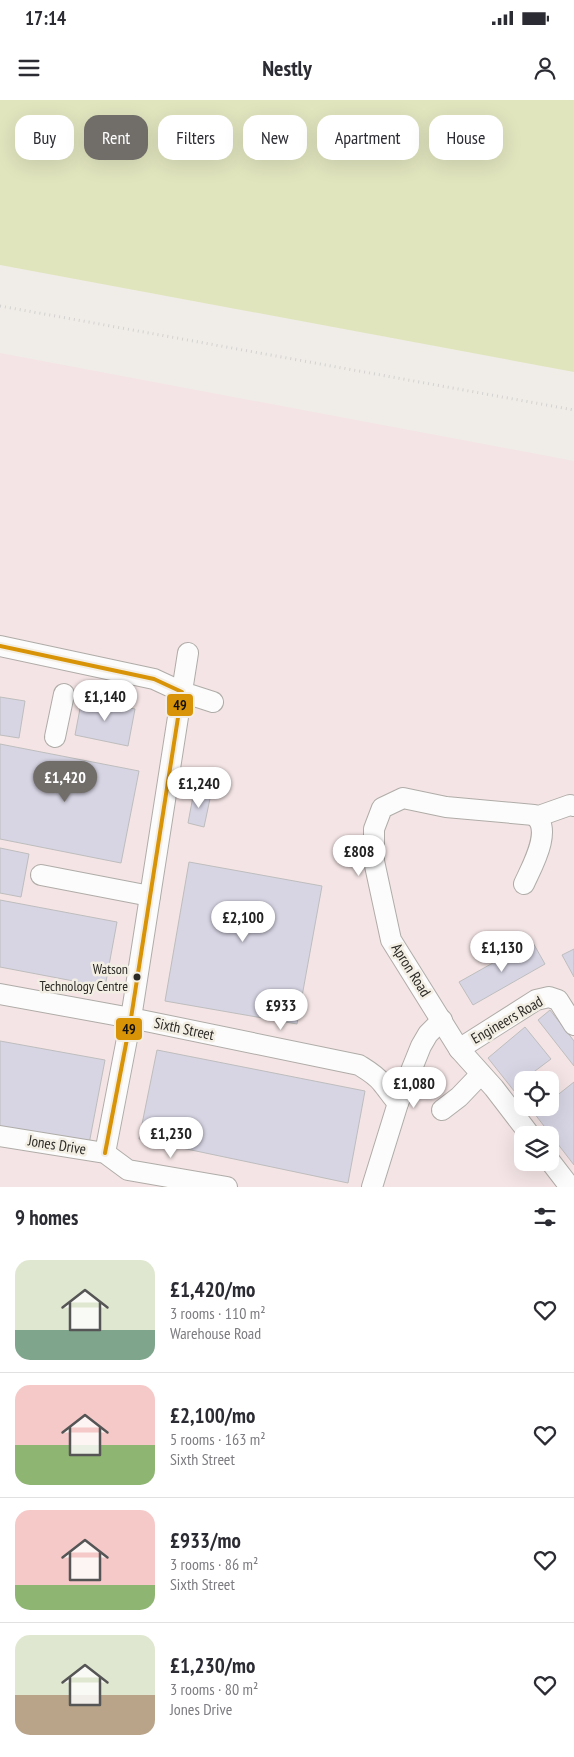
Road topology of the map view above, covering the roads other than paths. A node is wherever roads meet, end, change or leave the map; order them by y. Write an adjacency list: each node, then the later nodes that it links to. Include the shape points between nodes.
1 (0, 646): 3 (street, via 154,679)
2 (188, 653): 3 (street)
3 (182, 692): 5 (street); 11 (street)
4 (64, 694): 6 (street)
5 (213, 702)
6 (55, 737)
7 (574, 806): 8 (street)
8 (536, 816): 10 (street, via 541,824 541,846); 14 (street, Apron Road, via 446,807 403,798 382,808 374,828 374,861 391,940)
9 (41, 874): 11 (street)
10 (524, 884)
11 (150, 896): 13 (street)
12 (0, 994): 13 (street, Sixth Street)
13 (131, 1018): 18 (street, Sixth Street, via 359,1065 382,1083); 22 (street)
14 (442, 1020): 16 (street, Apron Road); 18 (street, via 421,1046)
15 (574, 1024): 16 (street, Engineers Road, via 558,1000 549,996 536,1000)
16 (459, 1049): 17 (street, Apron Road)
17 (482, 1074): 19 (street); 20 (street, Apron Road)
18 (398, 1103): 25 (street)
19 (442, 1110)
20 (523, 1126)
21 (0, 1136): 22 (street, Jones Drive)
22 (105, 1152): 24 (street, Jones Drive, via 128,1170)
23 (558, 1171): 26 (street)
24 (227, 1187)
25 (372, 1187)
26 (570, 1187)

